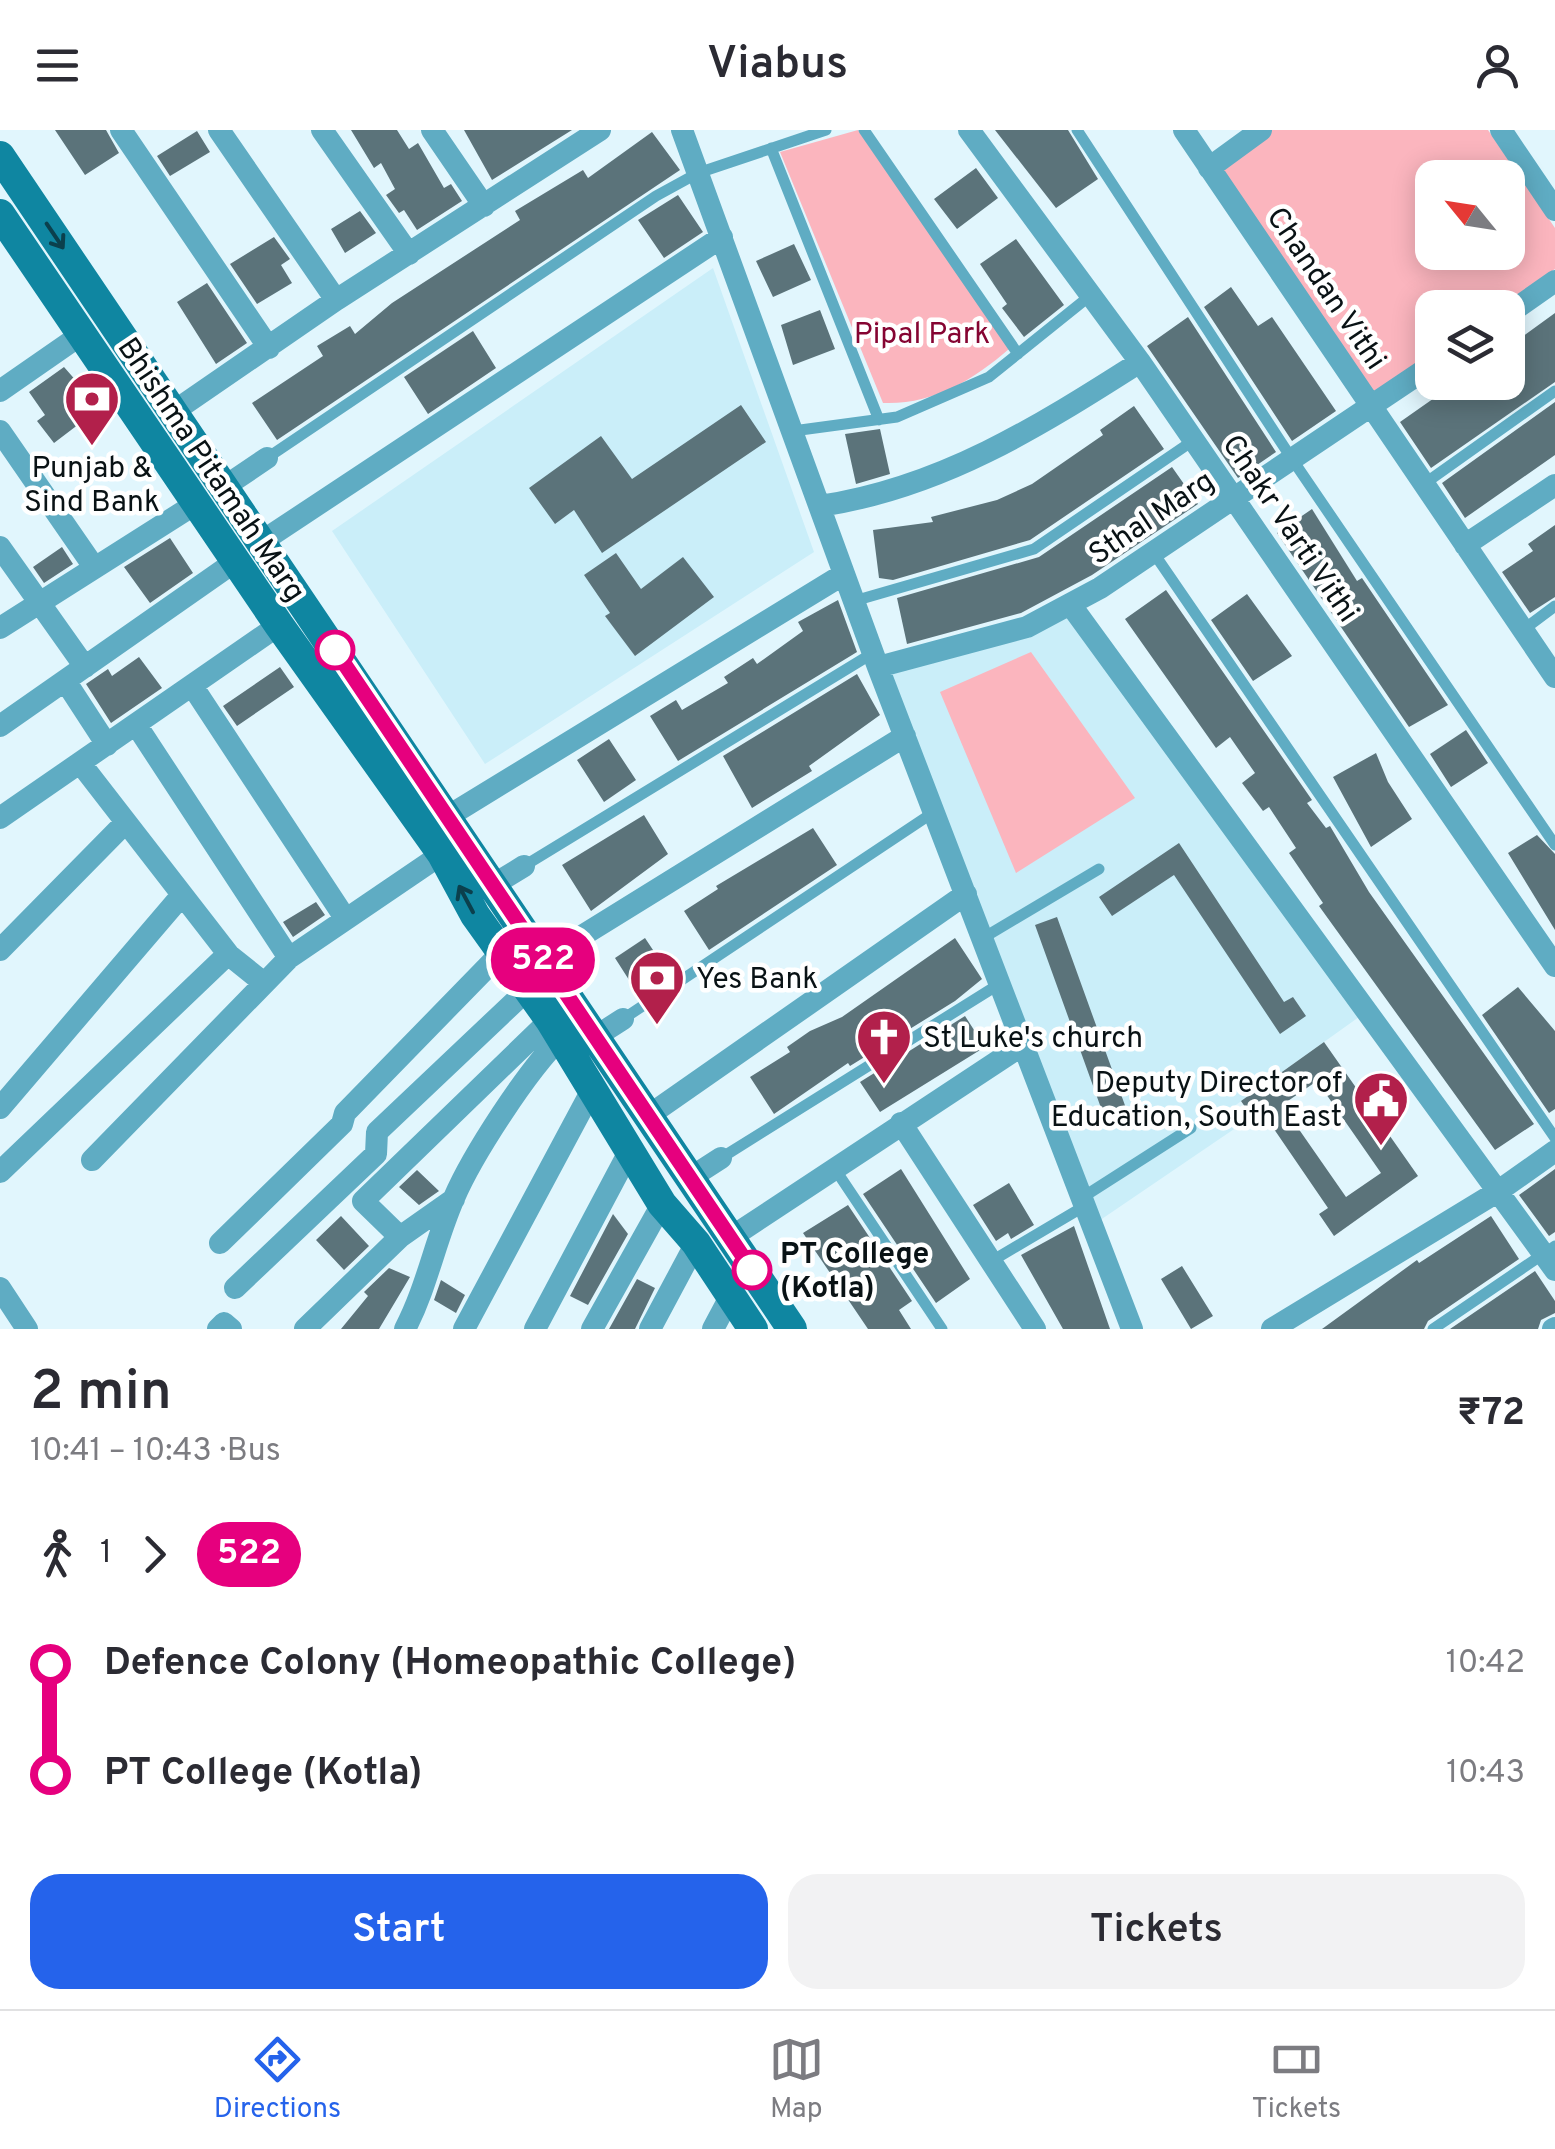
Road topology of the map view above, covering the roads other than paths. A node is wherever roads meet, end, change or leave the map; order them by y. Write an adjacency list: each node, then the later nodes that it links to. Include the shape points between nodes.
1 (121, 130): 28 (street)
2 (219, 130): 25 (street)
3 (322, 130): 22 (street)
4 (600, 130): 18 (street)
5 (682, 130): 17 (street)
6 (826, 130): 14 (lane)
7 (864, 130): 29 (lane)
8 (969, 130): 24 (street, Chakr Varti Vithi)
9 (1078, 130): 41 (lane)
10 (1184, 130): 16 (street, Chandan Vithi)
11 (1261, 130): 16 (street)
12 (1501, 130): 19 (street)
13 (435, 131): 18 (street)
14 (771, 148): 17 (lane); 36 (lane)
15 (0, 156): 35 (main road, Bhishma Pitamah Marg, one-way to 35)
16 (1209, 168): 34 (street, Chandan Vithi)
17 (698, 173): 21 (street); 40 (lane)
18 (484, 206): 22 (street)
19 (1555, 210)
20 (0, 214): 27 (main road, Bhishma Pitamah Marg)
21 (722, 237): 38 (street); 48 (street)
22 (409, 254): 25 (street)
23 (1555, 282): 26 (street)
24 (1091, 295): 29 (lane); 30 (street, Chakr Varti Vithi)
25 (336, 300): 28 (street)
26 (1525, 302)
27 (82, 334): 32 (street); 46 (main road, Bhishma Pitamah Marg)
28 (269, 348): 35 (street)
29 (1018, 354): 36 (lane, via 989,378)
30 (1140, 362): 39 (street, Chakr Varti Vithi); 47 (street, via 1018,440 952,471 869,499)
31 (1415, 377): 34 (street, Sthal Marg)
32 (0, 391)
33 (1555, 391): 42 (lane)
34 (1371, 407): 41 (street, Sthal Marg); 42 (street, Chandan Vithi)
35 (173, 412): 44 (main road, Bhishma Pitamah Marg)
36 (880, 420): 38 (lane)
37 (0, 431): 53 (street)
38 (792, 431): 47 (street)
39 (1194, 440): 45 (street, Chakr Varti Vithi); 55 (lane, via 1034,548)
40 (267, 458): 44 (street)
41 (1292, 458): 45 (street, Sthal Marg); 75 (lane)
42 (1424, 484): 49 (street, Chandan Vithi)
43 (1555, 485): 49 (street)
44 (224, 487): 48 (main road, Bhishma Pitamah Marg)
45 (1233, 497): 51 (street, Sthal Marg); 89 (street, Chakr Varti Vithi)
46 (197, 504): 52 (main road, Bhishma Pitamah Marg); 53 (street)
47 (820, 506): 54 (street)
48 (261, 542): 72 (main road, Bhishma Pitamah Marg)
49 (1465, 545): 61 (street, Chandan Vithi)
50 (0, 547): 56 (street)
51 (1152, 550): 57 (street, Sthal Marg); 102 (lane)
52 (236, 561): 59 (main road, Bhishma Pitamah Marg); 63 (street)
53 (94, 567): 56 (street)
54 (844, 574): 55 (street); 72 (street)
55 (854, 601): 62 (street)
56 (37, 602): 60 (street); 63 (street)
57 (1070, 604): 62 (street, Sthal Marg, via 1027,627); 110 (street)
58 (1555, 606): 61 (lane)
59 (280, 625): 65 (street); 76 (main road, Bhishma Pitamah Marg)
60 (0, 628)
61 (1523, 630): 64 (street, Chandan Vithi)
62 (876, 660): 68 (street); 77 (lane)
63 (75, 674): 66 (street); 69 (street)
64 (1555, 677)
65 (193, 687): 67 (street); 82 (street)
66 (0, 726)
67 (136, 726): 69 (street); 87 (street)
68 (905, 736): 71 (street); 88 (street)
69 (108, 745): 70 (street)
70 (81, 764): 73 (street); 74 (street)
71 (934, 812): 80 (street); 93 (lane)
72 (447, 817): 79 (main road, Bhishma Pitamah Marg)
73 (0, 818)
74 (126, 822): 81 (street); 84 (street)
75 (1555, 845)
76 (442, 854): 82 (street); 85 (main road, Bhishma Pitamah Marg, one-way to 76)
77 (524, 866): 79 (street)
78 (1099, 869): 83 (lane)
79 (492, 885): 88 (main road, Bhishma Pitamah Marg)
80 (966, 894): 83 (street); 99 (street)
81 (182, 895): 86 (street); 98 (street)
82 (345, 918): 87 (street)
83 (983, 938): 91 (street)
84 (0, 950)
85 (501, 953): 92 (main road, Bhishma Pitamah Marg); 117 (street)
86 (228, 954): 90 (street); 108 (street)
87 (289, 958): 90 (street)
88 (543, 960): 95 (main road, Bhishma Pitamah Marg)
89 (1555, 966)
90 (264, 983): 106 (street)
91 (1001, 983): 96 (street); 105 (lane)
92 (528, 990): 94 (main road, Bhishma Pitamah Marg); 121 (street, via 377,1132 376,1154)
93 (623, 1019): 95 (street)
94 (556, 1029): 97 (main road, Bhishma Pitamah Marg); 111 (street); 114 (street, via 363,1201)
95 (595, 1037): 99 (main road, Bhishma Pitamah Marg)
96 (1024, 1044): 100 (street); 112 (street)
97 (592, 1090): 104 (main road, Bhishma Pitamah Marg); 128 (street)
98 (0, 1108)
99 (648, 1116): 109 (main road, Bhishma Pitamah Marg)
100 (901, 1123): 107 (street); 119 (street)
101 (1191, 1128): 112 (lane)
102 (1555, 1138)
103 (1555, 1150): 110 (street)
104 (629, 1152): 113 (main road, Bhishma Pitamah Marg); 129 (street)
105 (721, 1158): 109 (street)
106 (92, 1160)
107 (835, 1169): 115 (street); 135 (lane)
108 (0, 1172)
109 (690, 1178): 115 (main road, Bhishma Pitamah Marg)
110 (1497, 1192): 118 (street); 138 (street)
111 (454, 1199): 114 (street); 127 (street)
112 (1081, 1203): 119 (lane); 137 (street)
113 (662, 1204): 116 (main road, Bhishma Pitamah Marg); 130 (street)
114 (400, 1237): 126 (street)
115 (730, 1238): 134 (main road, Bhishma Pitamah Marg)
116 (696, 1243): 122 (main road, Bhishma Pitamah Marg); 131 (street)
117 (220, 1244)
118 (1551, 1257): 139 (lane)
119 (990, 1262): 136 (street)
120 (0, 1288): 123 (street)
121 (236, 1288)
122 (730, 1297): 132 (street); 133 (main road, Bhishma Pitamah Marg)
123 (18, 1325)
124 (218, 1329): 125 (street, via 224,1323)
125 (230, 1329)
126 (305, 1329)
127 (405, 1329)
128 (464, 1329)
129 (535, 1329)
130 (592, 1329)
131 (650, 1329)
132 (713, 1329)
133 (752, 1329)
134 (792, 1329)
135 (942, 1329)
136 (1035, 1329)
137 (1132, 1329)
138 (1272, 1329)
139 (1433, 1329)

